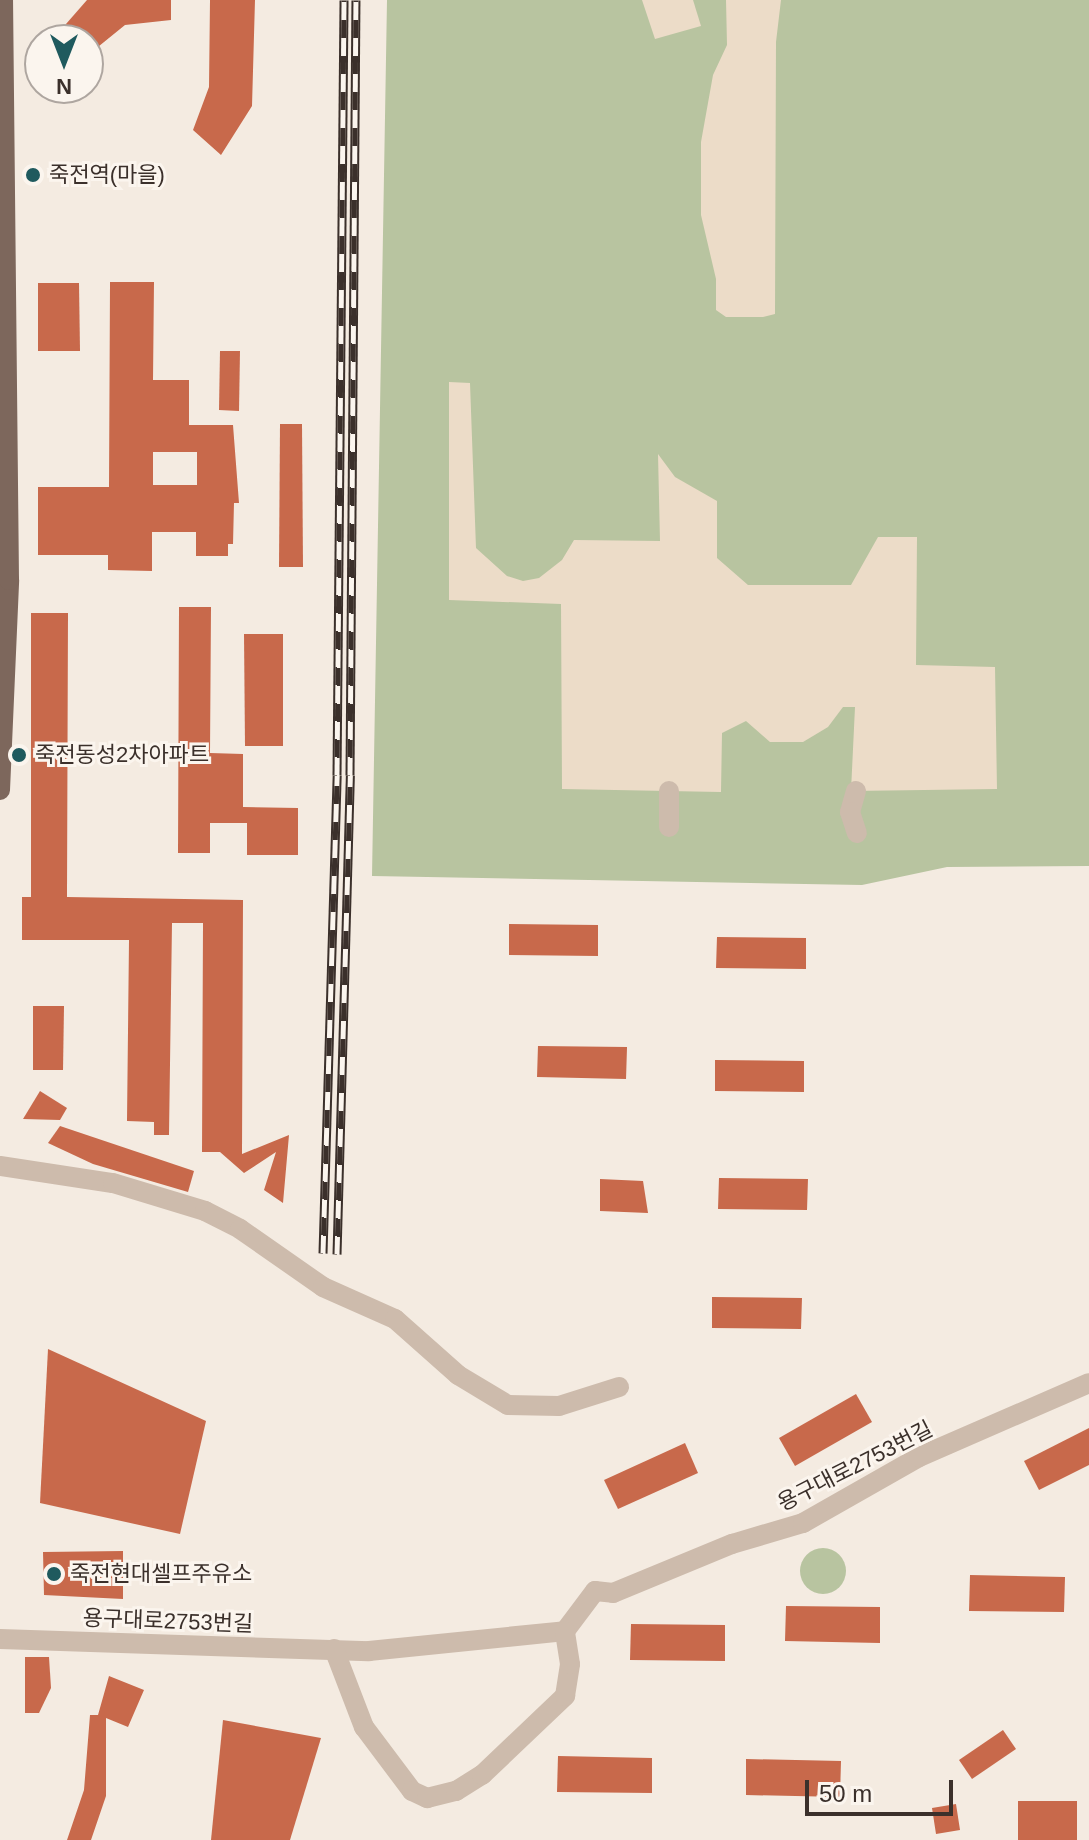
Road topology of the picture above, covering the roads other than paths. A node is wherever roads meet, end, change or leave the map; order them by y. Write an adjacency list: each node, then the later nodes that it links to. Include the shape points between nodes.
1 (3, 0): 2 (main road, via 9,580)
2 (0, 790)
3 (669, 791): 5 (street)
4 (856, 791): 6 (street, via 850,812)
5 (669, 827)
6 (857, 833)
7 (0, 1166): 9 (street, via 113,1183 205,1211 323,1287 395,1319 458,1375 508,1405 559,1406)
8 (1089, 1383): 10 (street, 용구대로2753번길, via 919,1457 803,1523 732,1544 613,1593 595,1591)
9 (619, 1387)
10 (565, 1631): 12 (street, 용구대로2753번길, via 393,1651); 12 (street, via 570,1664 565,1696 482,1775 456,1791 427,1798 412,1791 364,1727)
11 (0, 1639): 12 (street, 용구대로2753번길)
12 (334, 1649)

